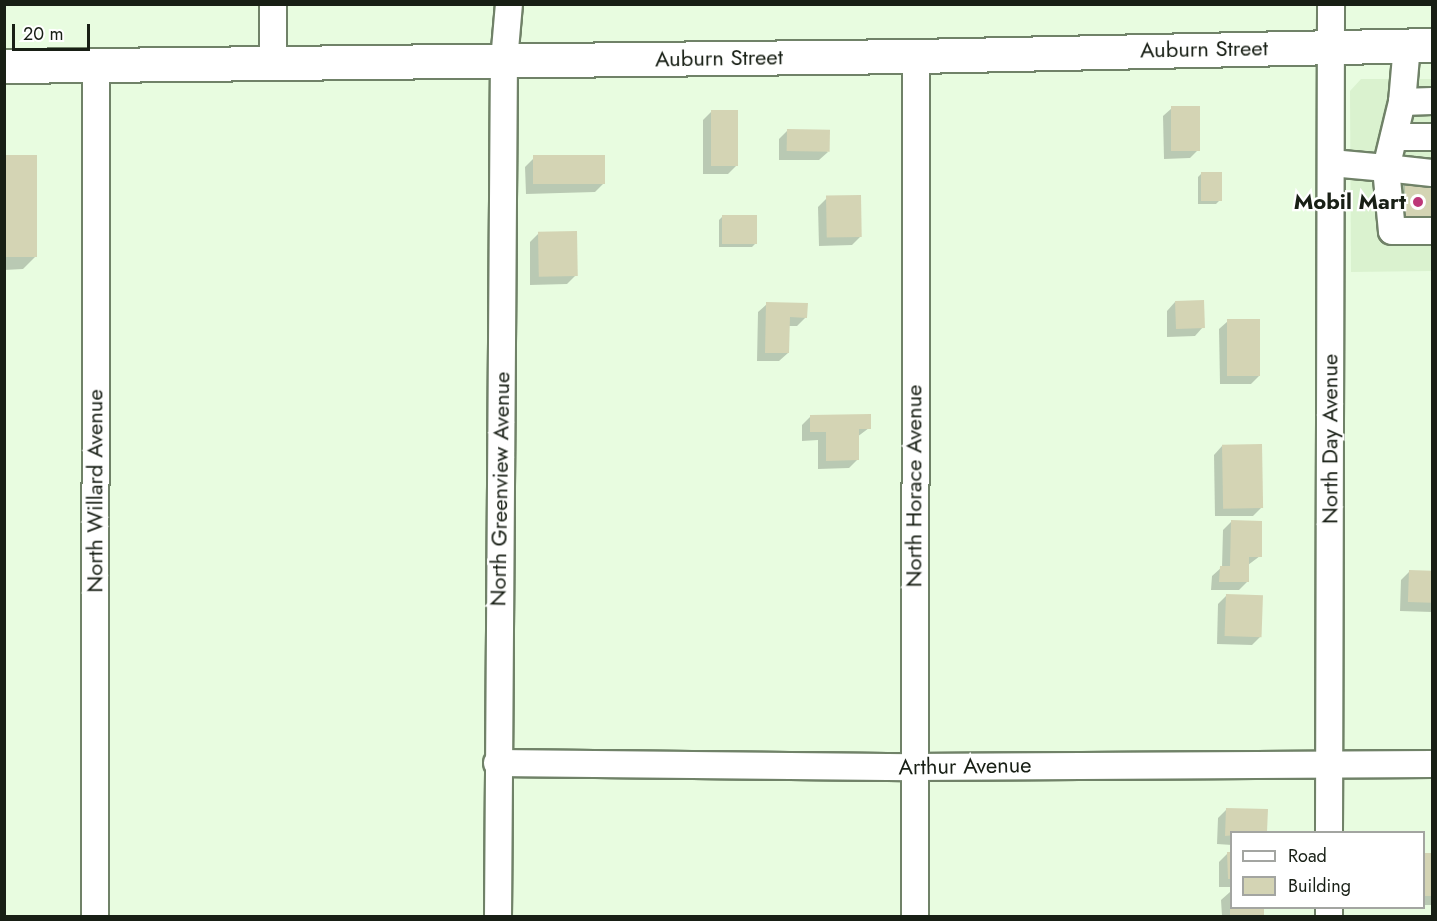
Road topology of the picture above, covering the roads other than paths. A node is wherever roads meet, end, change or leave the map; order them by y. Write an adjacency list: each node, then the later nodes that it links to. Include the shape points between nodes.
1 (273, 4): 7 (street)
2 (508, 4): 8 (street, North Greenview Avenue)
3 (1331, 4): 5 (street, North Day Avenue)
4 (1420, 45): 5 (main road, Auburn Street); 12 (street)
5 (1332, 46): 6 (main road, Auburn Street); 15 (street, North Day Avenue)
6 (916, 56): 8 (main road, Auburn Street); 22 (street, North Horace Avenue)
7 (273, 61): 8 (main road, Auburn Street); 10 (main road, Auburn Street)
8 (504, 61): 20 (street, North Greenview Avenue)
9 (4, 66): 10 (main road, Auburn Street)
10 (96, 66): 24 (street, North Willard Avenue)
11 (1432, 101): 12 (street)
12 (1402, 102): 13 (street)
13 (1394, 137): 14 (street); 16 (street)
14 (1432, 137)
15 (1331, 163): 16 (street); 19 (street, North Day Avenue)
16 (1386, 168): 17 (street); 18 (street, via 1392,231)
17 (1432, 172)
18 (1432, 231)
19 (1328, 762): 21 (street, Arthur Avenue); 22 (street, Arthur Avenue); 23 (street, North Day Avenue)
20 (497, 763): 22 (street, Arthur Avenue); 25 (street, North Greenview Avenue)
21 (1432, 764)
22 (912, 767): 26 (street, North Horace Avenue)
23 (1329, 831)
24 (94, 916)
25 (498, 916)
26 (915, 916)

